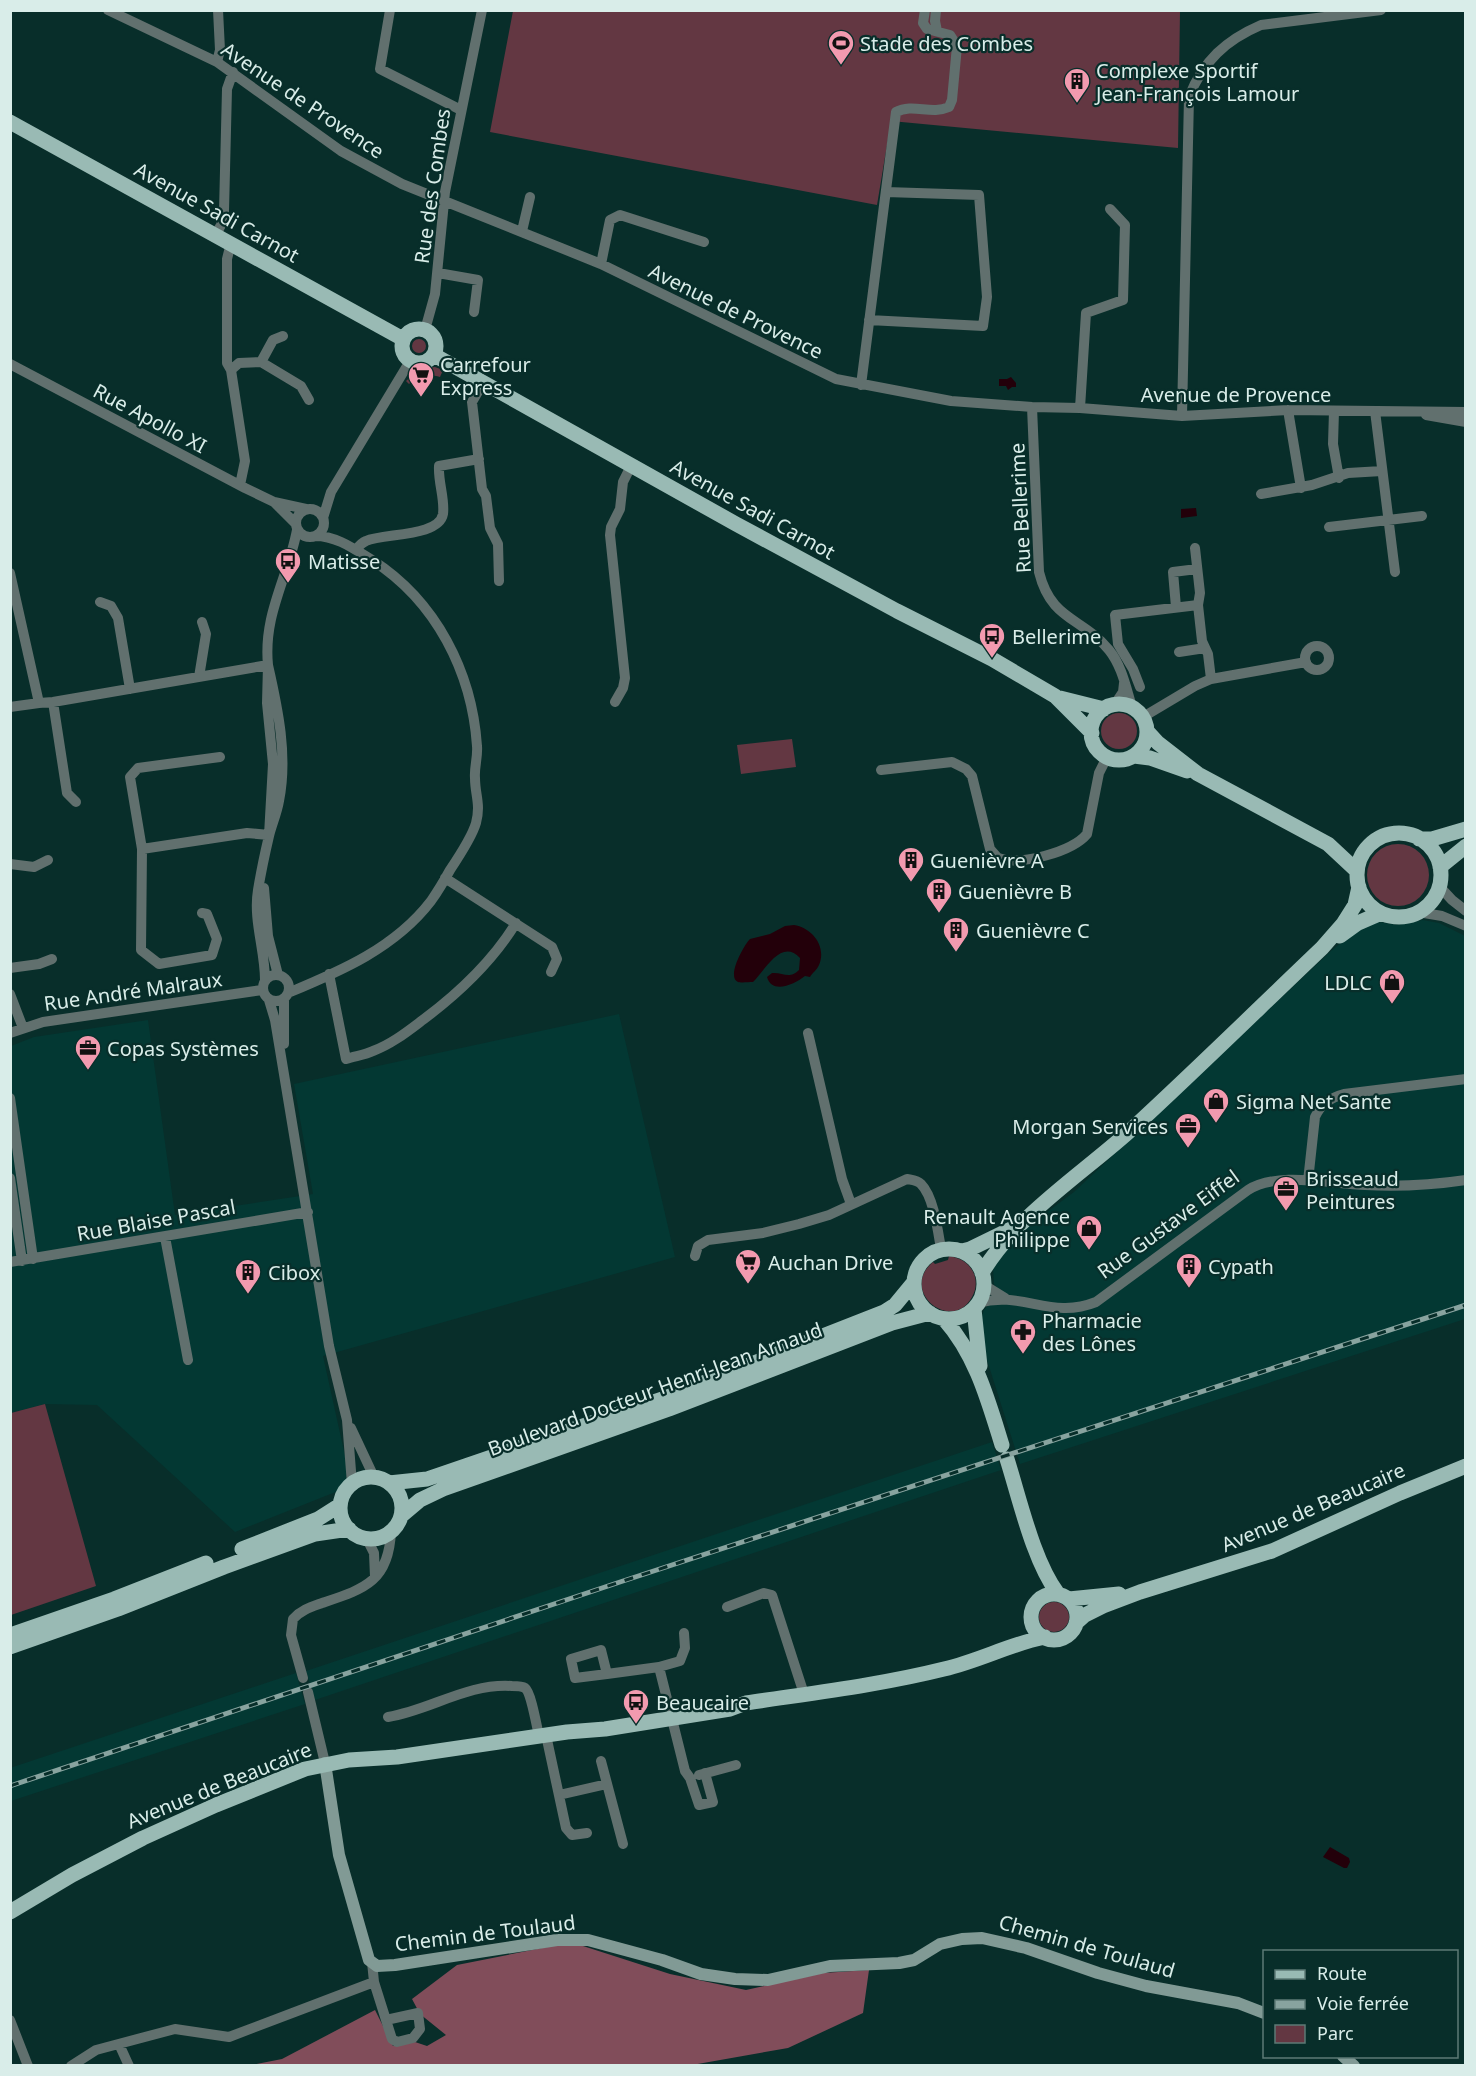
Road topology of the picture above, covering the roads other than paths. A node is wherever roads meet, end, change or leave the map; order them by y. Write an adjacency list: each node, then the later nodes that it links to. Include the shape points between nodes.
1 (108, 10): 9 (street, Avenue de Provence)
2 (218, 10): 9 (street)
3 (390, 10): 11 (street, via 380,69)
4 (482, 10): 11 (street, Rue des Combes)
5 (925, 10): 8 (street, via 923,23 927,29)
6 (936, 10): 8 (street)
7 (1380, 10): 43 (street, via 1261,25 1227,45 1197,76 1189,97)
8 (937, 31): 13 (street, via 950,35 957,46 949,107 940,111 904,108 896,112)
9 (217, 62): 10 (street, Avenue de Provence)
10 (233, 72): 15 (street, Avenue de Provence, via 341,151); 18 (street, via 227,89 224,211)
11 (461, 110): 15 (street, Rue des Combes)
12 (10, 122): 18 (main road, Avenue Sadi Carnot)
13 (886, 192): 24 (street); 24 (street, via 979,195 985,317 983,326)
14 (530, 197): 17 (street)
15 (444, 202): 17 (street, Avenue de Provence); 22 (street, Rue des Combes)
16 (1110, 209): 37 (street, via 1125,225 1123,300 1086,313)
17 (522, 231): 21 (street, Avenue de Provence)
18 (215, 236): 20 (main road, Avenue Sadi Carnot)
19 (704, 242): 21 (street, via 620,215 610,220)
20 (231, 243): 27 (main road, Avenue Sadi Carnot); 32 (street, via 227,259 226,363)
21 (601, 264): 34 (street, Avenue de Provence, via 836,379)
22 (438, 273): 23 (street, via 478,280); 25 (street, Rue des Combes)
23 (474, 312)
24 (869, 320): 34 (street)
25 (425, 330): 27 (main road, via 415,330); 28 (main road, via 434,338)
26 (283, 336): 30 (street, via 273,340)
27 (403, 339): 29 (main road, via 402,349)
28 (434, 355): 29 (main road, via 426,362); 33 (main road, Avenue Sadi Carnot)
29 (410, 361): 51 (street)
30 (261, 362): 32 (street, via 239,363); 35 (street, via 301,386)
31 (10, 364): 49 (street, Rue Apollo XI)
32 (231, 370): 49 (street, via 245,461)
33 (483, 383): 45 (street, via 472,402); 46 (main road, Avenue Sadi Carnot)
34 (861, 385): 36 (street, Avenue de Provence, via 951,401)
35 (309, 400)
36 (1032, 407): 37 (street, Avenue de Provence); 80 (street, Rue Bellerime, via 1043,590 1066,617 1111,652)
37 (1080, 408): 43 (street, Avenue de Provence)
38 (1288, 410): 39 (street, Avenue de Provence); 43 (street, Avenue de Provence); 50 (street)
39 (1334, 411): 40 (street, Avenue de Provence); 48 (street, via 1333,444)
40 (1375, 411): 41 (street, Avenue de Provence); 47 (street)
41 (1415, 411): 42 (street); 44 (street)
42 (1466, 412)
43 (1182, 416)
44 (1466, 422)
45 (479, 459): 63 (street, via 439,466 443,513 431,527 372,538); 68 (street, via 490,528 498,544)
46 (631, 466): 83 (main road, Avenue Sadi Carnot, via 984,654); 86 (street, via 610,535 625,678)
47 (1382, 471): 48 (street, via 1357,472); 56 (street)
48 (1339, 478): 50 (street)
49 (240, 485): 53 (street, Rue Apollo XI)
50 (1301, 488): 52 (street)
51 (331, 492): 54 (street); 57 (street)
52 (1261, 494)
53 (274, 502): 54 (street, Rue Apollo XI); 58 (street, Rue Apollo XI)
54 (309, 509): 57 (street, via 319,512); 58 (street, via 299,513)
55 (1422, 516): 56 (street)
56 (1388, 520): 59 (street); 66 (street)
57 (324, 521): 60 (street, via 322,531); 61 (street)
58 (296, 527): 60 (street, via 303,535); 64 (street)
59 (1329, 527)
60 (313, 537): 61 (street); 64 (street)
61 (332, 537): 63 (street)
62 (1195, 548): 65 (street)
63 (356, 550): 108 (street, via 379,565 424,606 442,630 468,689 478,749 475,778 479,801 476,824)
64 (290, 562): 77 (street, via 272,612)
65 (1197, 569): 71 (street); 72 (street, via 1173,572)
66 (1395, 572)
67 (10, 573): 69 (street)
68 (499, 581)
69 (13, 596): 84 (street)
70 (100, 602): 82 (street, via 111,606 118,618)
71 (1198, 605): 72 (street); 74 (street)
72 (1176, 608): 81 (street, via 1115,615 1118,644)
73 (202, 622): 78 (street, via 206,634)
74 (1205, 648): 75 (street); 79 (street)
75 (1179, 652)
76 (1306, 662): 79 (street)
77 (268, 665): 78 (street); 98 (street, via 283,764 279,802)
78 (199, 677): 82 (street)
79 (1211, 679): 89 (street)
80 (1124, 682): 88 (street, via 1123,692); 89 (street, Rue Bellerime)
81 (1140, 687)
82 (130, 689): 85 (street)
83 (1055, 696): 88 (main road, Avenue Sadi Carnot); 90 (main road, Avenue Sadi Carnot)
84 (39, 702): 85 (street); 87 (street)
85 (53, 702): 96 (street, via 67,793)
86 (615, 702)
87 (10, 707)
88 (1109, 707): 89 (main road, via 1124,704); 90 (main road, via 1095,719)
89 (1141, 718): 91 (main road, via 1144,745); 95 (main road, via 1158,743)
90 (1092, 733): 92 (main road, via 1096,747)
91 (1134, 756): 92 (main road, via 1120,760); 95 (main road)
92 (1107, 757): 94 (street, via 1087,834 1081,841 1061,851 1015,861 998,858 990,849 972,776 966,769 952,762)
93 (220, 758): 103 (street, via 138,768 130,777)
94 (881, 770)
95 (1198, 774): 100 (main road)
96 (76, 802)
97 (1466, 829): 99 (main road, via 1431,839)
98 (269, 835): 103 (street, via 247,833); 107 (street)
99 (1419, 838): 101 (main road, via 1398,833); 106 (main road, via 1429,846)
100 (1328, 844): 101 (main road); 109 (main road)
101 (1368, 846): 109 (main road, via 1359,862)
102 (1466, 846): 106 (main road)
103 (142, 849): 113 (street, via 141,950 159,964 213,955 217,939 207,914)
104 (48, 860): 105 (street, via 34,867)
105 (10, 864)
106 (1440, 867): 110 (main road)
107 (263, 870): 122 (street, via 265,918); 123 (street, via 256,908)
108 (445, 878): 115 (street); 121 (street, via 424,909 386,944)
109 (1358, 879): 114 (main road, via 1367,902); 117 (main road, via 1355,905)
110 (1439, 886): 111 (street); 112 (main road)
111 (1466, 911)
112 (1418, 912): 114 (main road, via 1400,917); 116 (street)
113 (202, 913)
114 (1382, 913): 117 (main road, via 1358,923)
115 (516, 923): 120 (street, via 552,947 556,959); 121 (street, via 480,972 444,1004 405,1034 374,1051 346,1059)
116 (1466, 926)
117 (1322, 948): 138 (main road, via 1132,1128)
118 (52, 959): 119 (street)
119 (10, 968)
120 (551, 972)
121 (325, 976): 122 (street); 125 (street)
122 (283, 978): 123 (street, via 271,976); 125 (street)
123 (264, 985): 126 (street); 127 (street, Rue André Malraux)
124 (10, 994): 127 (street)
125 (286, 996): 126 (street); 130 (street)
126 (269, 1000): 130 (street)
127 (23, 1028): 128 (street, Rue André Malraux)
128 (10, 1033)
129 (808, 1033): 136 (street)
130 (284, 1074): 137 (street)
131 (1466, 1078): 135 (street, via 1344,1094 1327,1101 1315,1117)
132 (10, 1098): 143 (street)
133 (10, 1178): 143 (street)
134 (1466, 1180): 135 (street, Rue Gustave Eiffel, via 1400,1186)
135 (1308, 1181): 146 (street, Rue Gustave Eiffel, via 1275,1180 1255,1185 1112,1292 1086,1306 1061,1309)
136 (851, 1203): 140 (street, via 902,1180 915,1180 932,1207); 142 (street, via 829,1215 778,1231 708,1240 698,1246)
137 (308, 1212): 139 (street, Rue Blaise Pascal); 151 (street, via 329,1346)
138 (1019, 1226): 141 (main road); 144 (main road, via 996,1250)
139 (165, 1237): 143 (street, Rue Blaise Pascal); 149 (street)
140 (941, 1249): 141 (main road); 145 (main road, via 919,1265)
141 (962, 1251): 144 (main road, via 975,1259)
142 (695, 1256)
143 (22, 1261)
144 (983, 1279): 146 (street, Rue Gustave Eiffel); 147 (main road)
145 (914, 1282): 148 (main road, via 920,1303); 153 (main road, Boulevard Docteur Henri-Jean Arnaud, via 884,1312 686,1390 427,1479)
146 (1006, 1298): 147 (street, Rue Gustave Eiffel)
147 (976, 1306): 148 (main road, via 960,1317); 150 (main road)
148 (937, 1316): 150 (main road, via 964,1344); 156 (main road, Boulevard Docteur Henri-Jean Arnaud, via 892,1323 669,1409 443,1489 420,1500)
149 (188, 1360)
150 (983, 1384): 160 (main road)
151 (347, 1420): 153 (street); 154 (street)
152 (1466, 1467): 162 (main road, Avenue de Beaucaire, via 1272,1551)
153 (382, 1480): 154 (main road, via 359,1480); 156 (main road, via 400,1498)
154 (352, 1484): 155 (main road)
155 (340, 1505): 157 (main road); 169 (main road, via 279,1535)
156 (401, 1516): 158 (main road)
157 (349, 1530): 159 (main road); 171 (main road, via 315,1534)
158 (391, 1531): 159 (main road); 161 (street, via 386,1561)
159 (367, 1539): 161 (street, via 374,1553)
160 (1037, 1552): 163 (main road, via 1045,1572); 164 (main road)
161 (375, 1577): 175 (street, via 359,1591 305,1609 293,1619 291,1635)
162 (1140, 1592): 163 (main road, Avenue de Beaucaire); 167 (main road, Avenue de Beaucaire, via 1103,1606)
163 (1064, 1597): 164 (main road, via 1048,1595); 167 (main road, via 1076,1610)
164 (1038, 1600): 166 (main road)
165 (728, 1607): 177 (street, via 764,1593 772,1595)
166 (1031, 1618): 170 (main road); 172 (main road, Avenue de Beaucaire)
167 (1077, 1623): 170 (main road, via 1061,1639)
168 (684, 1634): 173 (street, via 685,1648 680,1661)
169 (10, 1635)
170 (1044, 1638): 172 (main road, Avenue de Beaucaire)
171 (10, 1647)
172 (993, 1652): 177 (main road, Avenue de Beaucaire, via 915,1676)
173 (659, 1667): 174 (street); 178 (street)
174 (607, 1674)
175 (303, 1678)
176 (308, 1692): 182 (street)
177 (804, 1694): 178 (main road, Avenue de Beaucaire, via 746,1703 729,1700)
178 (672, 1714): 180 (main road, Avenue de Beaucaire, via 609,1720); 185 (street)
179 (388, 1717): 180 (street, via 477,1688 522,1687 528,1693)
180 (543, 1736): 182 (main road, Avenue de Beaucaire, via 397,1758); 187 (street)
181 (601, 1761): 186 (street)
182 (325, 1764): 190 (main road, Avenue de Beaucaire, via 216,1805 143,1838); 191 (street, via 339,1855)
183 (736, 1765): 184 (street)
184 (705, 1773): 185 (street); 185 (street, via 713,1802 699,1805)
185 (690, 1778)
186 (607, 1784): 187 (street); 189 (street)
187 (559, 1795): 188 (street, via 566,1828 572,1835)
188 (587, 1833)
189 (623, 1844)
190 (10, 1912)
191 (372, 1962): 192 (street); 193 (street, Chemin de Toulaud, via 395,1965 557,1940 588,1940 700,1974 768,1980 830,1966 899,1964 940,1944 982,1938 1146,1986 1238,2003)
192 (374, 1982): 195 (street); 197 (street, via 229,2037 175,2028)
193 (1263, 2013)
194 (10, 2020): 196 (street)
195 (386, 2020)
196 (14, 2039): 198 (street)
197 (118, 2044): 199 (street, via 96,2050); 200 (street)
198 (28, 2066)
199 (71, 2066)
200 (129, 2066)

